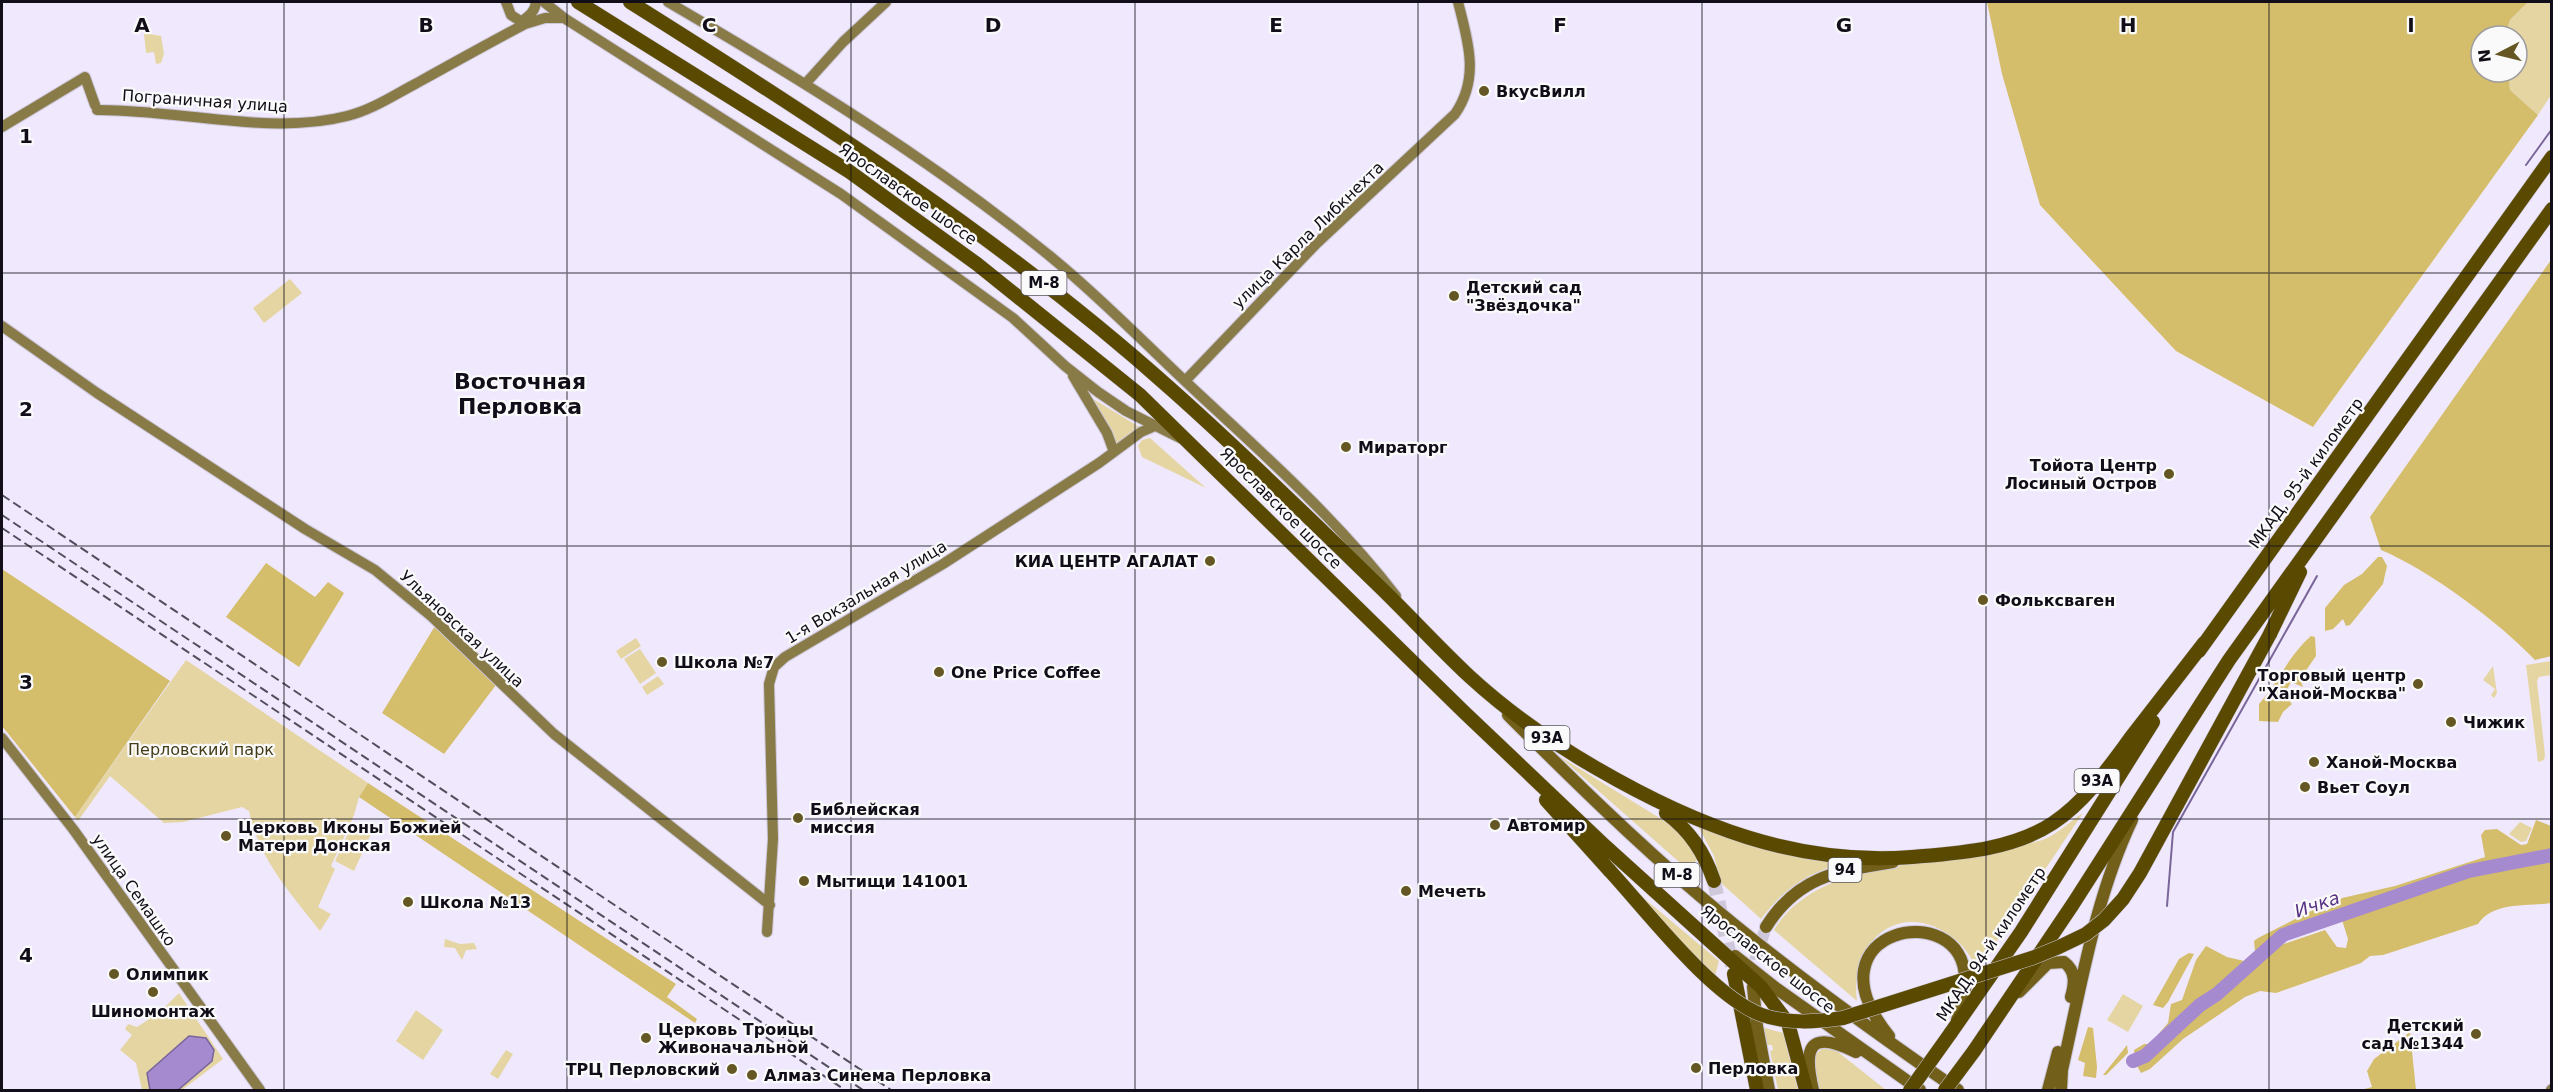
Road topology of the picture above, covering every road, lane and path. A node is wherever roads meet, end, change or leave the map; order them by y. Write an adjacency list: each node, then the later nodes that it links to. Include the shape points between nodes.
1 (506, 2): 10 (street, via 512,15)
2 (536, 2): 10 (street, Пограничная улица)
3 (544, 2): 9 (street)
4 (578, 2): 19 (highway, Ярославское шоссе / М-8, via 850,172 935,232 1123,381)
5 (630, 2): 22 (highway, Ярославское шоссе / М-8, via 752,78 929,198 1046,285 1173,391)
6 (669, 2): 11 (street)
7 (886, 2): 11 (street)
8 (1458, 2): 17 (street, улица Карла Либкнехта, via 1471,68 1467,93 1455,114 1321,239)
9 (564, 18): 10 (street, Пограничная улица); 16 (street, via 841,194 1013,318)
10 (523, 23): 12 (street, Пограничная улица, via 376,106 346,116 299,123 96,108 85,77)
11 (806, 83): 17 (street, via 1002,218 1053,259)
12 (2, 127)
13 (2552, 157): 23 (highway, МКАД, 95-й километр)
14 (2552, 208): 21 (highway)
15 (2, 326): 32 (street, Ульяновская улица, via 97,393 305,529 375,570 431,616 554,734)
16 (1065, 366): 18 (street, via 1126,411); 20 (street, via 1086,393)
17 (1185, 381): 22 (street, via 1286,476 1374,568)
18 (1155, 426): 19 (street); 20 (street, 1-я Вокзальная улица)
19 (1194, 445): 25 (highway, Ярославское шоссе / М-8)
20 (1114, 452): 32 (street, 1-я Вокзальная улица, via 943,564 774,667 769,684 773,839)
21 (2317, 538): 25 (highway, bridge, via 2270,634 2123,899 2086,934 2032,958 1843,1018 1820,1022 1778,1019 1761,1014 1723,992); 27 (highway, via 2229,660)
22 (1415, 620): 24 (highway, Ярославское шоссе / М-8)
23 (2204, 643): 29 (highway, МКАД, 95-й километр); 30 (highway, 93A, via 2104,774 2070,810 2053,823 2016,840)
24 (1471, 678): 28 (highway, 93A, via 1532,727); 40 (main road, Ярославское шоссе / М-8, via 1623,827 1701,897)
25 (1466, 712): 33 (highway, Ярославское шоссе / М-8, via 1605,846)
26 (2, 738): 42 (street, улица Семашко, via 66,820)
27 (2152, 779): 38 (highway); 52 (main road, via 2108,883 2062,1070)
28 (1629, 788): 30 (highway, 93A, via 1724,831 1786,849 1815,855 1874,858); 31 (highway, 93A, via 1676,820 1691,836)
29 (2097, 815): 39 (highway, МКАД, 94-й километр)
30 (1945, 854): 34 (main road, 94, via 1825,876 1789,896)
31 (1714, 881)
32 (770, 905): 35 (street)
33 (1683, 914): 41 (main road, Ярославское шоссе / М-8, via 1777,989); 45 (highway, via 1777,1006 1795,1042)
34 (1766, 927)
35 (767, 932)
36 (1734, 974): 43 (highway)
37 (1753, 987): 44 (main road)
38 (2004, 1008): 49 (highway, bridge); 51 (main road, via 2048,963 2064,962 2070,967 2074,987)
39 (1953, 1029): 40 (main road, via 1964,999 1966,977 1953,947 1926,932 1889,938 1872,951 1865,963 1864,993 1873,1014); 47 (highway, МКАД, 94-й километр, bridge)
40 (1901, 1050): 50 (main road, Ярославское шоссе / М-8)
41 (1885, 1066): 46 (main road, via 1830,1042 1816,1045 1807,1056); 48 (main road, Ярославское шоссе / М-8)
42 (260, 1090)
43 (1757, 1090)
44 (1769, 1090)
45 (1806, 1090)
46 (1813, 1090)
47 (1910, 1090)
48 (1920, 1090)
49 (1946, 1090)
50 (1958, 1090)
51 (2048, 1090)
52 (2061, 1090)

